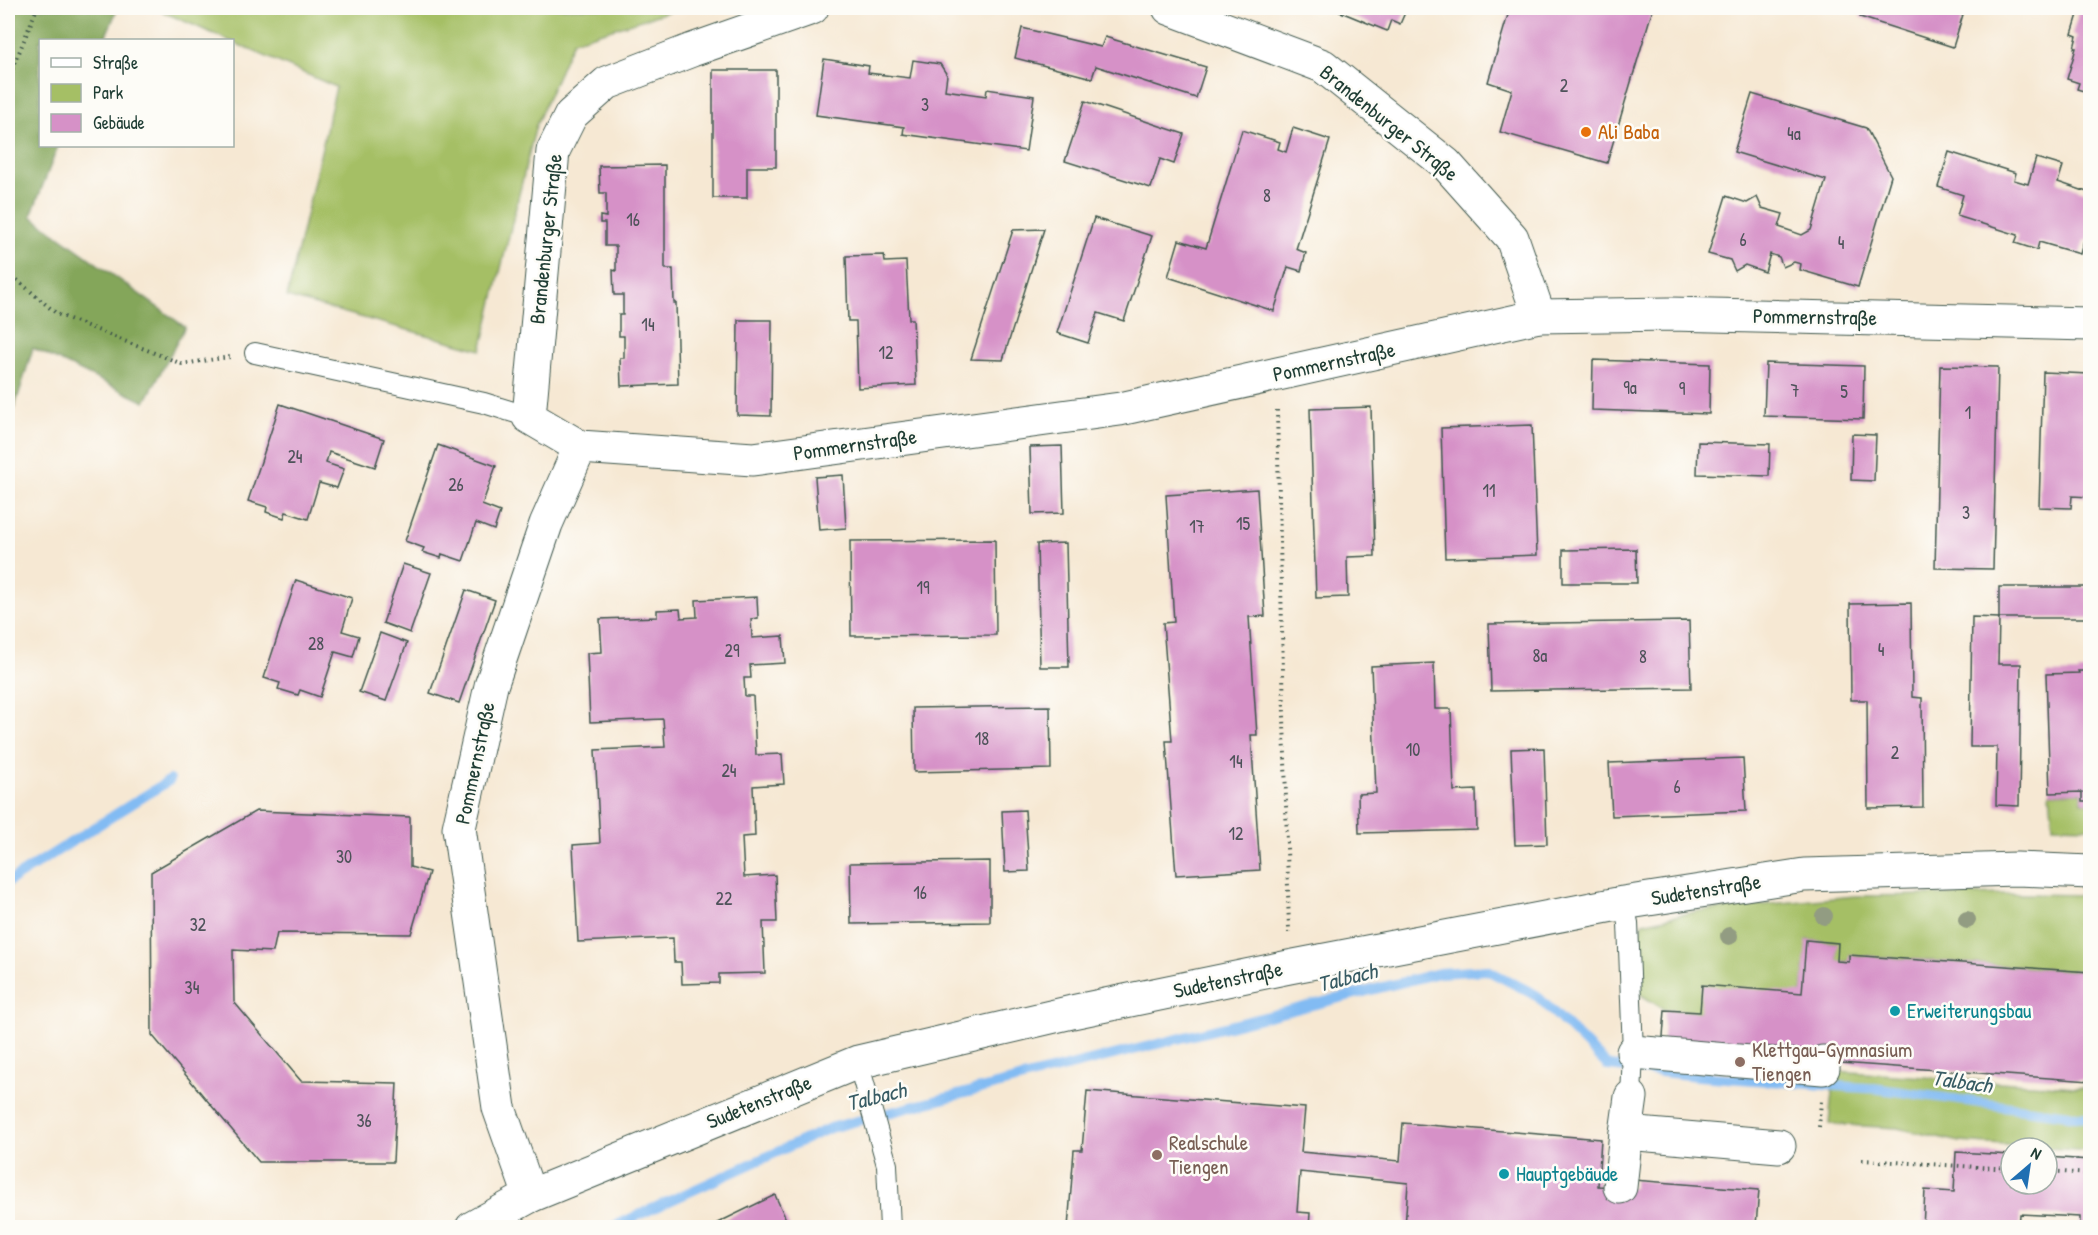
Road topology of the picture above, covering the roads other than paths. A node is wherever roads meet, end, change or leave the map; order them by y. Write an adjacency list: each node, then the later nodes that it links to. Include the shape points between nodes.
1 (812, 8): 6 (street, Brandenburger Straße, via 607,83 571,115 553,151)
2 (1169, 8): 3 (street, Brandenburger Straße, via 1323,66 1446,164 1512,238)
3 (1539, 316): 4 (street, Pommernstraße, via 1670,314); 7 (street, Pommernstraße, via 1120,409 753,459)
4 (2091, 324)
5 (255, 353): 6 (lane, via 484,403)
6 (529, 417): 7 (street, Pommernstraße)
7 (580, 447): 17 (street, Pommernstraße, via 546,524 491,686 459,828 499,1108)
8 (2091, 872): 9 (street, Sudetenstraße, via 2017,868 1804,875)
9 (1623, 903): 10 (lane, via 1628,922); 11 (street, Sudetenstraße, via 1071,1012)
10 (1633, 1052): 12 (street, via 1822,1068); 13 (lane)
11 (858, 1062): 17 (street, Sudetenstraße); 19 (lane, via 887,1165)
12 (1823, 1062)
13 (1631, 1097): 14 (street)
14 (1626, 1133): 15 (street); 16 (street)
15 (1779, 1146)
16 (1620, 1187)
17 (530, 1196): 18 (street, Sudetenstraße)
18 (472, 1227)
19 (890, 1227)

